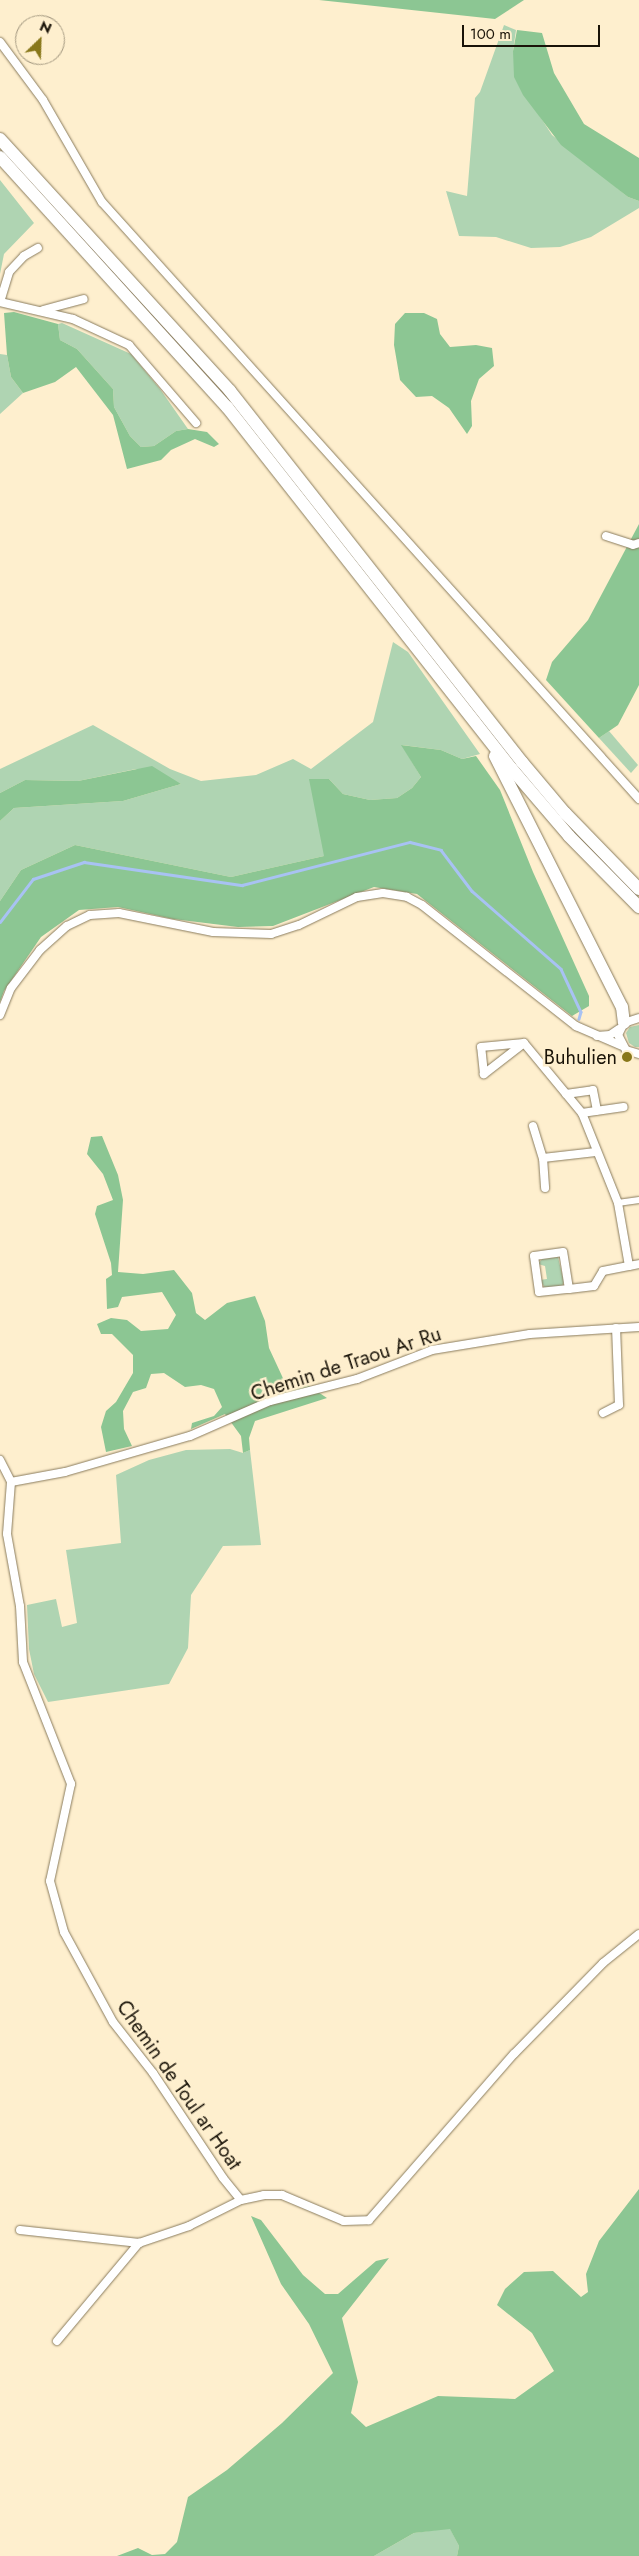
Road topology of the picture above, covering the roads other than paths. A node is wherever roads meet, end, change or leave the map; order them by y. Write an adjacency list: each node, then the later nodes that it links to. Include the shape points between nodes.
1 (0, 42): 12 (street, via 43,100 102,202)
2 (0, 139): 13 (highway, via 230,391 522,762 565,813)
3 (0, 157): 11 (highway, via 228,407)
4 (38, 248): 6 (street, via 24,256 9,272)
5 (84, 299): 7 (street)
6 (0, 302): 7 (street)
7 (41, 310): 8 (street, via 73,319 129,345)
8 (196, 423)
9 (606, 536): 10 (street, via 633,545)
10 (639, 543)
11 (484, 734): 14 (highway, via 569,836); 16 (highway)
12 (639, 799)
13 (639, 890)
14 (639, 907)
15 (0, 1015): 17 (street, via 11,988 40,950 67,926 90,915 119,913 213,932 271,934 299,925 357,897 384,893 407,897 422,905 576,1026)
16 (631, 1020): 17 (street, via 610,1035); 19 (street)
17 (595, 1037): 19 (street)
18 (524, 1043): 18 (street, via 481,1047 484,1074 491,1069); 22 (street)
19 (622, 1046): 20 (street)
20 (635, 1053): 21 (street)
21 (639, 1058)
22 (566, 1094): 24 (street, via 593,1090); 25 (street)
23 (624, 1107): 24 (street)
24 (597, 1111): 25 (street)
25 (582, 1113): 27 (street)
26 (533, 1126): 28 (street)
27 (596, 1152): 28 (street); 31 (street)
28 (543, 1158): 29 (street)
29 (545, 1188)
30 (639, 1200): 31 (street)
31 (618, 1203): 33 (street)
32 (639, 1264): 33 (street)
33 (630, 1266): 34 (street, via 603,1272 594,1286)
34 (569, 1290): 34 (street, via 563,1252 534,1256 539,1292)
35 (639, 1327): 36 (street, Chemin de Traou Ar Ru)
36 (616, 1328): 37 (street, via 618,1405); 39 (street, Chemin de Traou Ar Ru, via 530,1334 432,1350 357,1379 270,1401 190,1436 92,1465)
37 (603, 1413)
38 (0, 1460): 39 (street)
39 (11, 1482): 41 (street, Chemin de Toul ar Hoat, via 7,1534 20,1606 23,1662 71,1784 50,1882 64,1932 113,2022 153,2073)
40 (639, 1934): 41 (street, Chemin de Toul ar Hoat, via 603,1964 514,2054 369,2220 344,2221 282,2195)
41 (241, 2200): 43 (street, via 189,2226)
42 (20, 2230): 43 (street)
43 (139, 2243): 44 (street)
44 (57, 2341)

